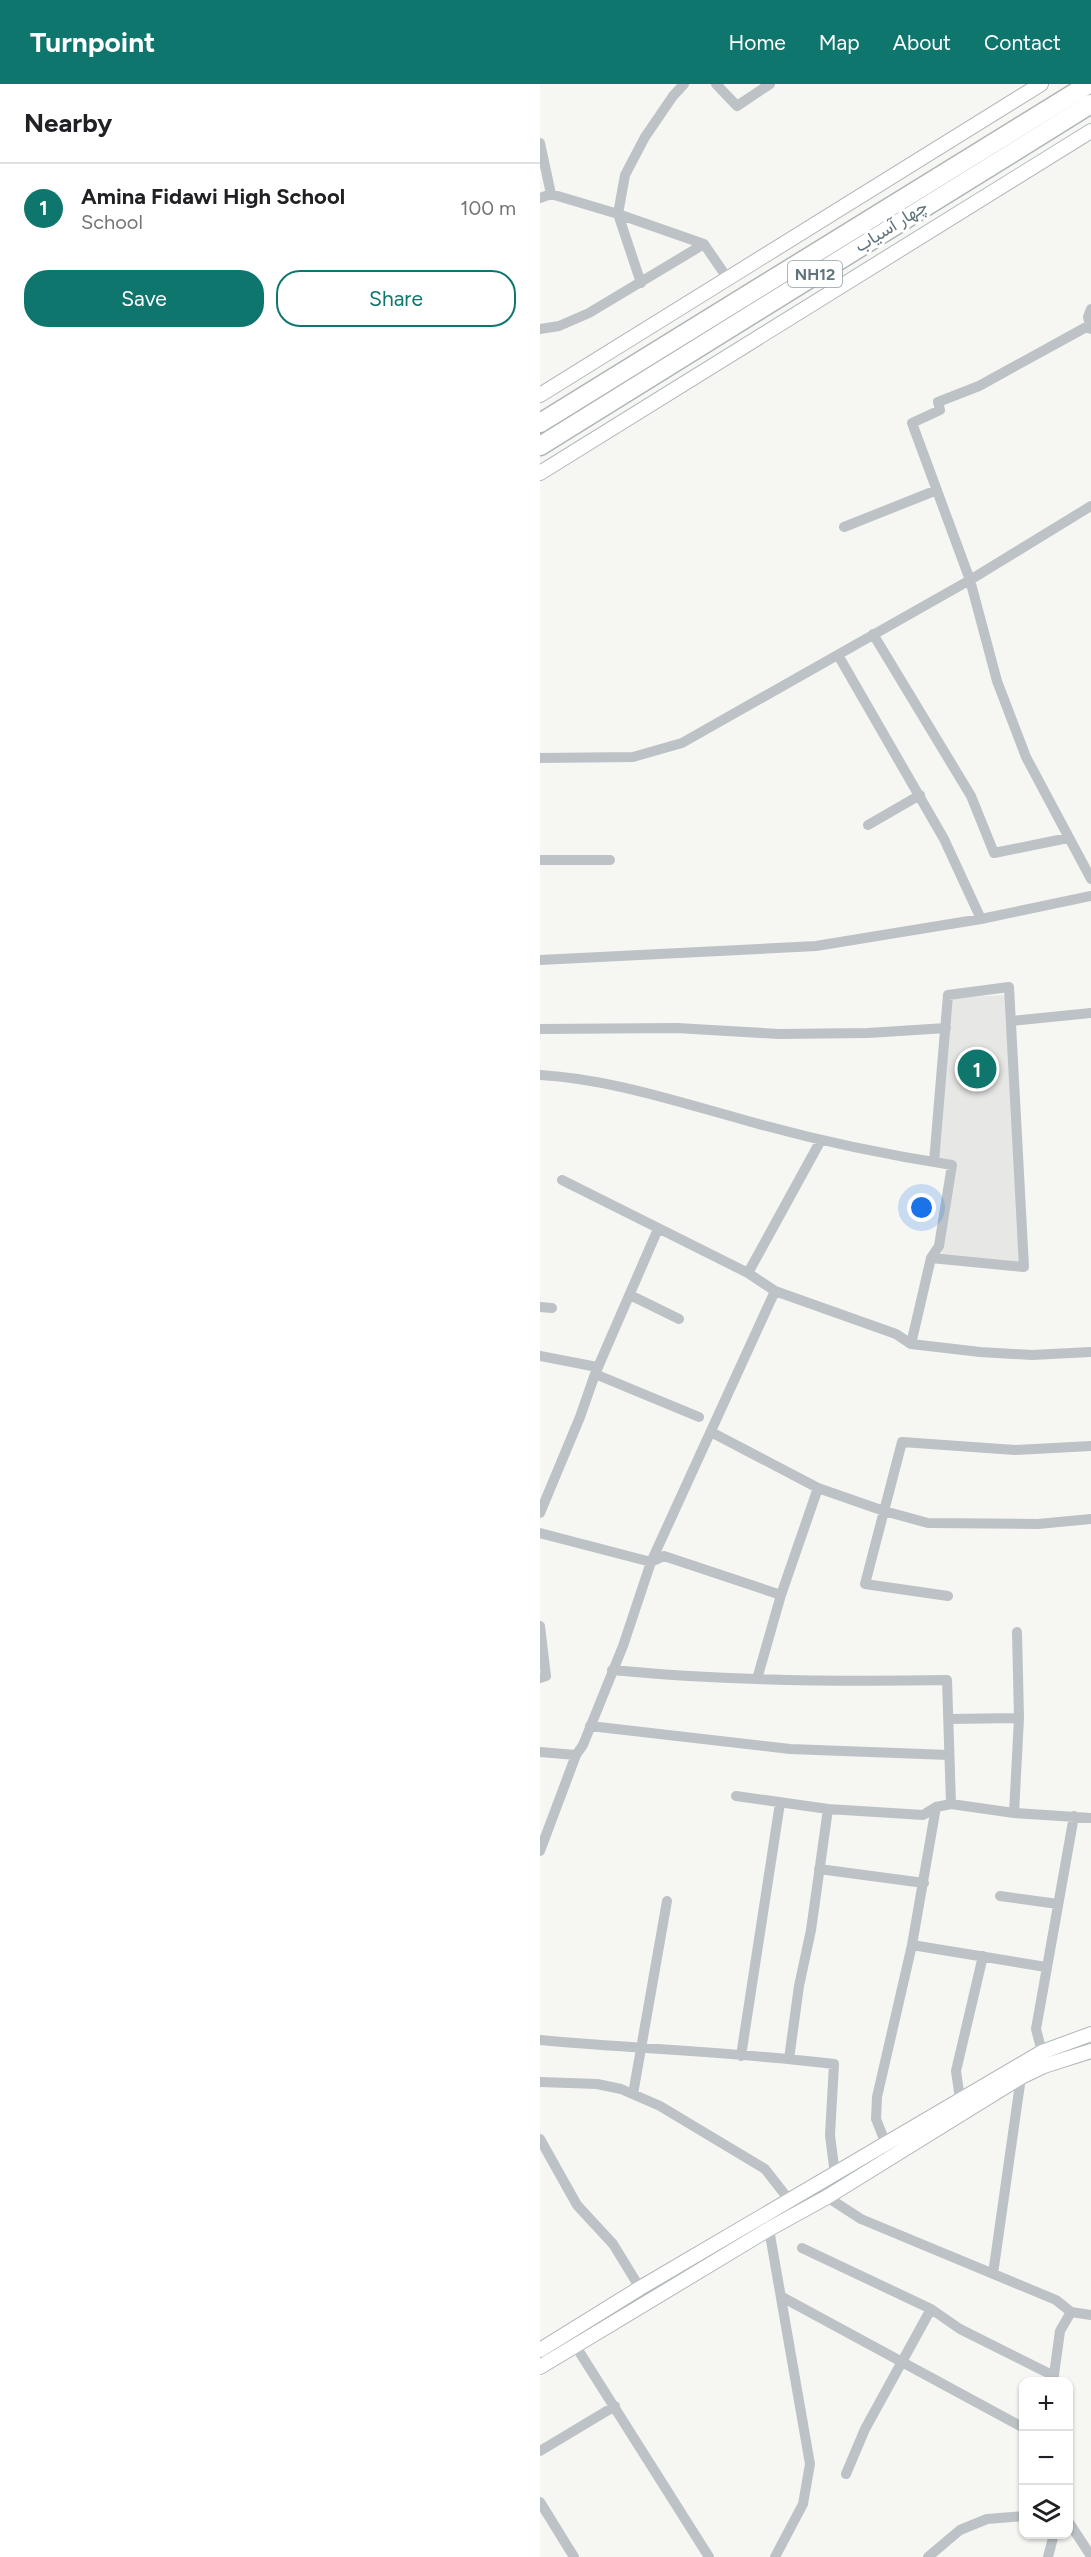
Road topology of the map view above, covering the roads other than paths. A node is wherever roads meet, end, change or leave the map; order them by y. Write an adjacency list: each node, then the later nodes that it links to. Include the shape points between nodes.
1 (684, 84): 11 (street, via 645,137 625,175)
2 (716, 84): 3 (street, via 737,106)
3 (770, 84)
4 (1041, 84): 13 (main road)
5 (1089, 84): 19 (highway, چهار آسیاب / NH12)
6 (1091, 104): 20 (highway, چهار آسیاب / NH12)
7 (1091, 131): 22 (main road)
8 (540, 143): 9 (street)
9 (551, 194): 10 (street); 11 (street)
10 (540, 198)
11 (618, 214): 12 (street); 14 (street)
12 (704, 244): 13 (street); 14 (street)
13 (728, 279): 18 (main road)
14 (641, 283): 17 (street, via 589,313 559,326)
15 (1091, 309): 16 (street)
16 (1090, 327): 23 (street, via 979,386 938,402 940,410 913,423)
17 (540, 329)
18 (540, 395)
19 (545, 420): 20 (highway)
20 (558, 434): 21 (highway, چهار آسیاب / NH12)
21 (540, 446)
22 (540, 473)
23 (937, 490): 25 (street); 26 (street)
24 (1091, 506): 26 (street)
25 (844, 527)
26 (970, 580): 27 (street); 32 (street, via 998,681 1022,747)
27 (873, 634): 28 (street); 32 (street, via 970,796 994,853)
28 (838, 655): 29 (street, via 682,743 633,757); 30 (street)
29 (540, 758)
30 (920, 795): 31 (street); 37 (street)
31 (868, 825)
32 (1068, 838): 35 (street)
33 (540, 860): 34 (street)
34 (610, 860)
35 (1091, 879)
36 (1091, 896): 37 (street)
37 (981, 920): 38 (street, via 816,946)
38 (540, 960)
39 (1091, 1012): 40 (street)
40 (1011, 1021): 41 (street, via 1010,987 948,995); 48 (street, via 1024,1267)
41 (946, 1028): 42 (street, via 779,1034); 45 (street)
42 (540, 1029)
43 (540, 1075): 44 (street, via 608,1084)
44 (821, 1140): 45 (street); 49 (street)
45 (934, 1162): 48 (street, via 952,1165 939,1246)
46 (562, 1180): 47 (street)
47 (658, 1229): 49 (street); 51 (street)
48 (930, 1258): 55 (street)
49 (748, 1273): 50 (street)
50 (775, 1292): 55 (street, via 896,1334); 60 (street)
51 (630, 1294): 54 (street); 58 (street)
52 (540, 1307): 53 (street)
53 (552, 1308)
54 (679, 1319)
55 (910, 1344): 56 (street, via 1022,1354)
56 (1091, 1352)
57 (540, 1356): 58 (street)
58 (596, 1371): 59 (street); 64 (street)
59 (699, 1417)
60 (711, 1432): 62 (street); 67 (street)
61 (1091, 1446): 63 (street, via 1015,1450 902,1442)
62 (818, 1488): 63 (street); 68 (street)
63 (884, 1511): 65 (street, via 928,1524 1038,1524); 69 (street, via 865,1584)
64 (540, 1513)
65 (1091, 1519)
66 (540, 1533): 67 (street)
67 (651, 1562): 68 (street, via 664,1556); 72 (street)
68 (781, 1595): 74 (street)
69 (948, 1596)
70 (540, 1626): 73 (street, via 546,1676)
71 (1017, 1632): 75 (street)
72 (612, 1670): 74 (street); 77 (street)
73 (540, 1678)
74 (757, 1679): 76 (street, via 947,1680)
75 (1019, 1718): 76 (street); 86 (street)
76 (949, 1719): 80 (street)
77 (590, 1726): 79 (street); 80 (street, via 790,1749)
78 (540, 1752): 79 (street)
79 (576, 1755): 89 (street)
80 (949, 1755): 83 (street)
81 (736, 1796): 82 (street)
82 (780, 1803): 85 (street); 103 (street)
83 (951, 1804): 84 (street); 86 (street)
84 (936, 1807): 85 (street, via 923,1815); 91 (street)
85 (828, 1809): 90 (street)
86 (1014, 1813): 87 (street)
87 (1074, 1816): 88 (street); 94 (street)
88 (1091, 1818)
89 (540, 1851)
90 (819, 1869): 91 (street); 104 (street)
91 (924, 1883): 95 (street)
92 (1000, 1896): 94 (street)
93 (667, 1901): 100 (street)
94 (1058, 1904): 97 (street)
95 (912, 1945): 96 (street); 110 (street, via 877,2097 876,2119)
96 (983, 1956): 97 (street); 108 (street, via 956,2071)
97 (1046, 1967): 102 (street, via 1036,2029)
98 (1091, 2034): 102 (main road)
99 (540, 2040): 100 (street)
100 (642, 2050): 103 (street); 107 (street)
101 (1091, 2051): 105 (main road)
102 (1042, 2052): 108 (main road)
103 (741, 2056): 104 (street)
104 (789, 2059): 111 (street, via 834,2064 830,2135)
105 (1021, 2077): 112 (main road); 116 (street)
106 (540, 2082): 107 (street, via 597,2084)
107 (633, 2094): 113 (street, via 765,2169)
108 (960, 2099): 110 (main road)
109 (540, 2139): 117 (street, via 577,2205 613,2244)
110 (886, 2144): 111 (main road)
111 (835, 2175): 113 (main road)
112 (827, 2197): 114 (main road); 116 (street, via 861,2218)
113 (790, 2201): 117 (main road)
114 (769, 2229): 118 (street); 122 (main road)
115 (802, 2248): 119 (street)
116 (993, 2274): 120 (street, via 1056,2300)
117 (640, 2288): 123 (main road)
118 (782, 2298): 124 (street); 139 (street, via 810,2464 802,2504)
119 (931, 2310): 124 (street); 126 (street)
120 (1071, 2312): 121 (street); 127 (street, via 1060,2331)
121 (1091, 2314)
122 (575, 2345): 125 (main road); 128 (street)
123 (540, 2350)
124 (901, 2361): 129 (street); 131 (street, via 865,2428)
125 (540, 2367)
126 (1050, 2377)
127 (1054, 2377)
128 (615, 2406): 130 (street); 138 (street)
129 (1019, 2426)
130 (540, 2451)
131 (846, 2474)
132 (540, 2502): 137 (street)
133 (1019, 2516): 140 (street, via 987,2518 960,2530)
134 (1073, 2529): 136 (street)
135 (1053, 2539): 141 (street)
136 (1091, 2556)
137 (574, 2557)
138 (709, 2557)
139 (775, 2557)
140 (928, 2557)
141 (1048, 2557)

